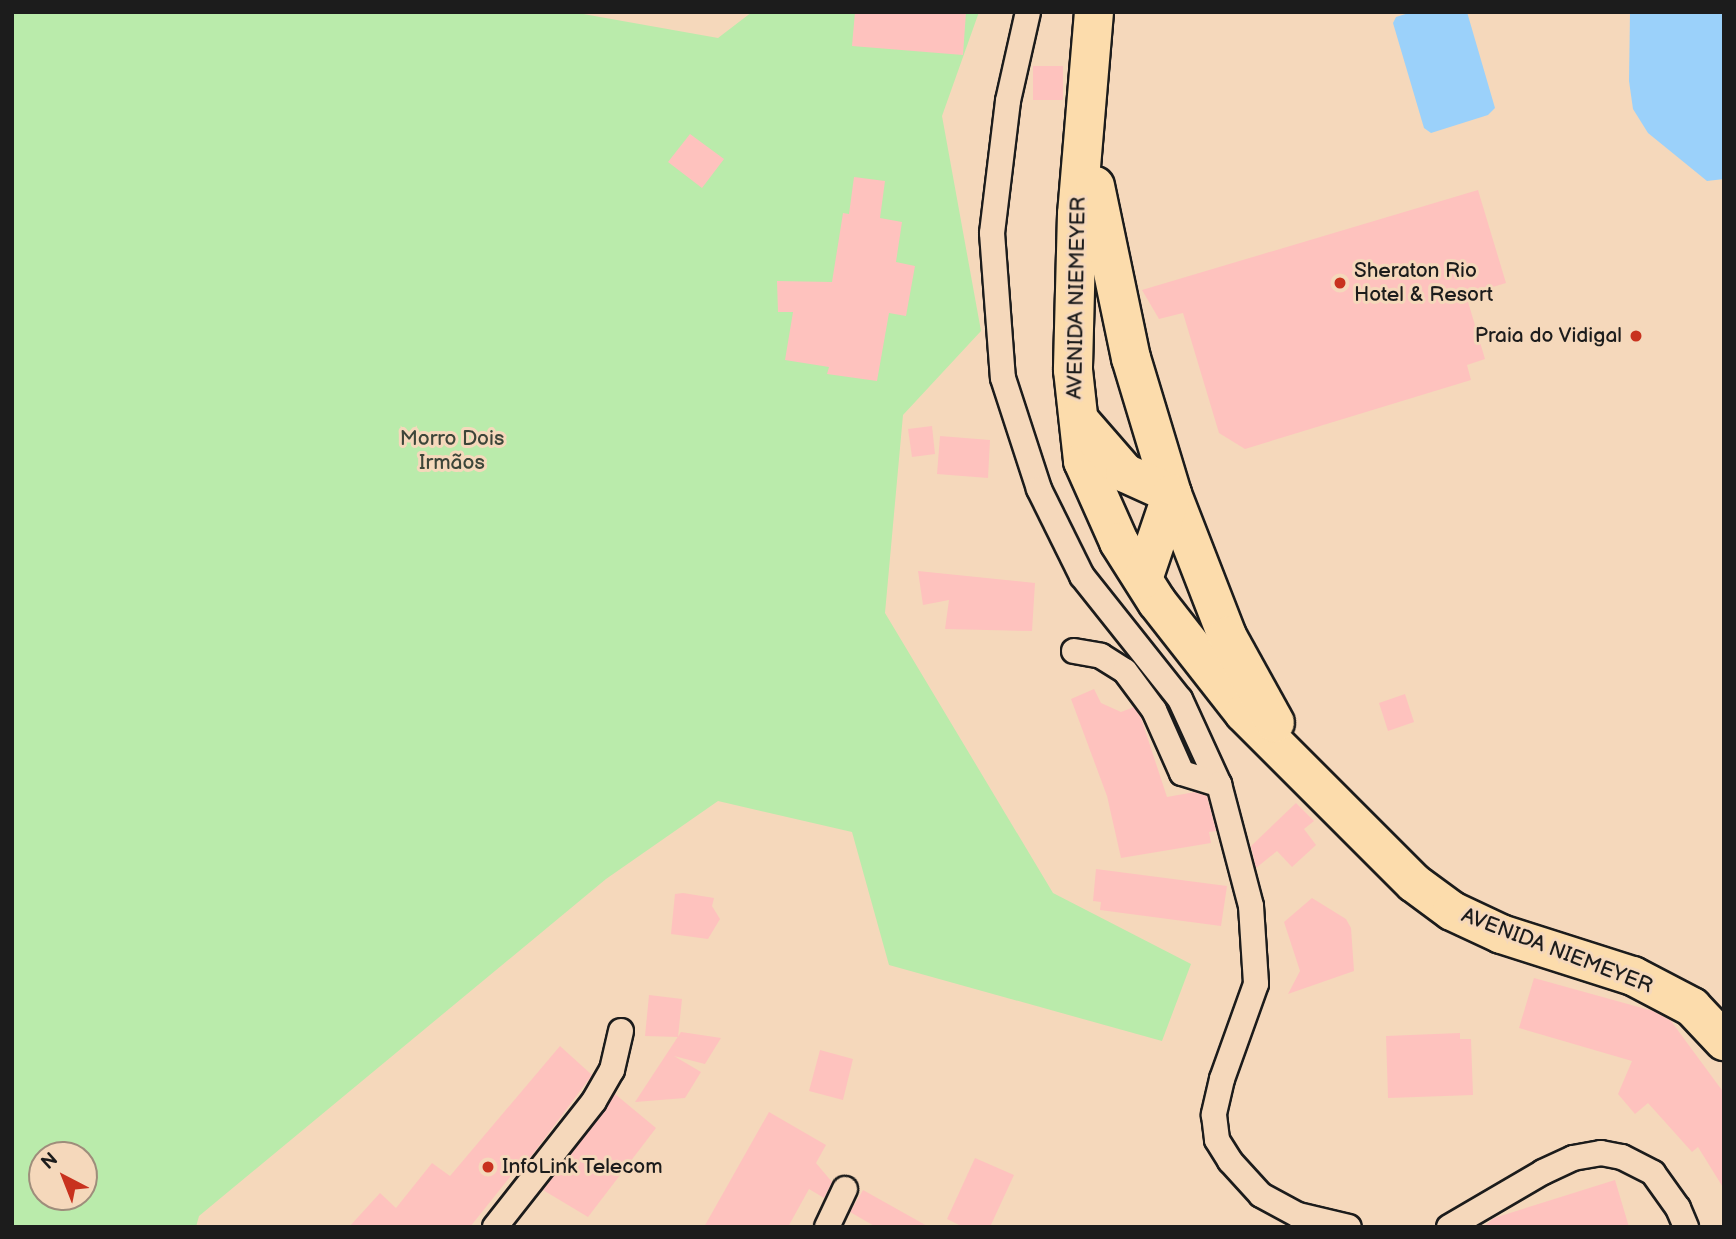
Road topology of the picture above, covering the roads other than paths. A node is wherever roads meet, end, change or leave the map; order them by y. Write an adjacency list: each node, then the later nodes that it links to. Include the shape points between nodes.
1 (1028, 12): 9 (street, via 1008,101 992,233 1003,378 1039,489 1082,576 1181,699)
2 (1094, 12): 3 (main road, AVENIDA NIEMEYER)
3 (1085, 129): 4 (main road, AVENIDA NIEMEYER, via 1073,323); 5 (main road, AVENIDA NIEMEYER, via 1131,358)
4 (1075, 415): 5 (main road, via 1125,473); 6 (main road, AVENIDA NIEMEYER, via 1083,461 1097,499)
5 (1172, 494): 6 (main road); 8 (main road, AVENIDA NIEMEYER, via 1227,636)
6 (1143, 579): 8 (main road, AVENIDA NIEMEYER, via 1244,713)
7 (1074, 651): 9 (street, via 1101,656 1125,671 1154,710 1182,774)
8 (1301, 771): 11 (main road, AVENIDA NIEMEYER, via 1414,883 1452,911 1560,955 1633,976 1692,1007)
9 (1219, 784): 15 (street, via 1251,906 1256,984 1222,1079 1214,1115 1217,1140 1261,1195 1298,1215)
10 (621, 1031): 13 (street, via 612,1070 594,1101)
11 (1724, 1041)
12 (845, 1189): 14 (street)
13 (495, 1227)
14 (827, 1227)
15 (1349, 1227)
16 (1449, 1227): 17 (street, via 1543,1172 1573,1158 1601,1153 1622,1157 1653,1173 1678,1208)
17 (1685, 1227)

